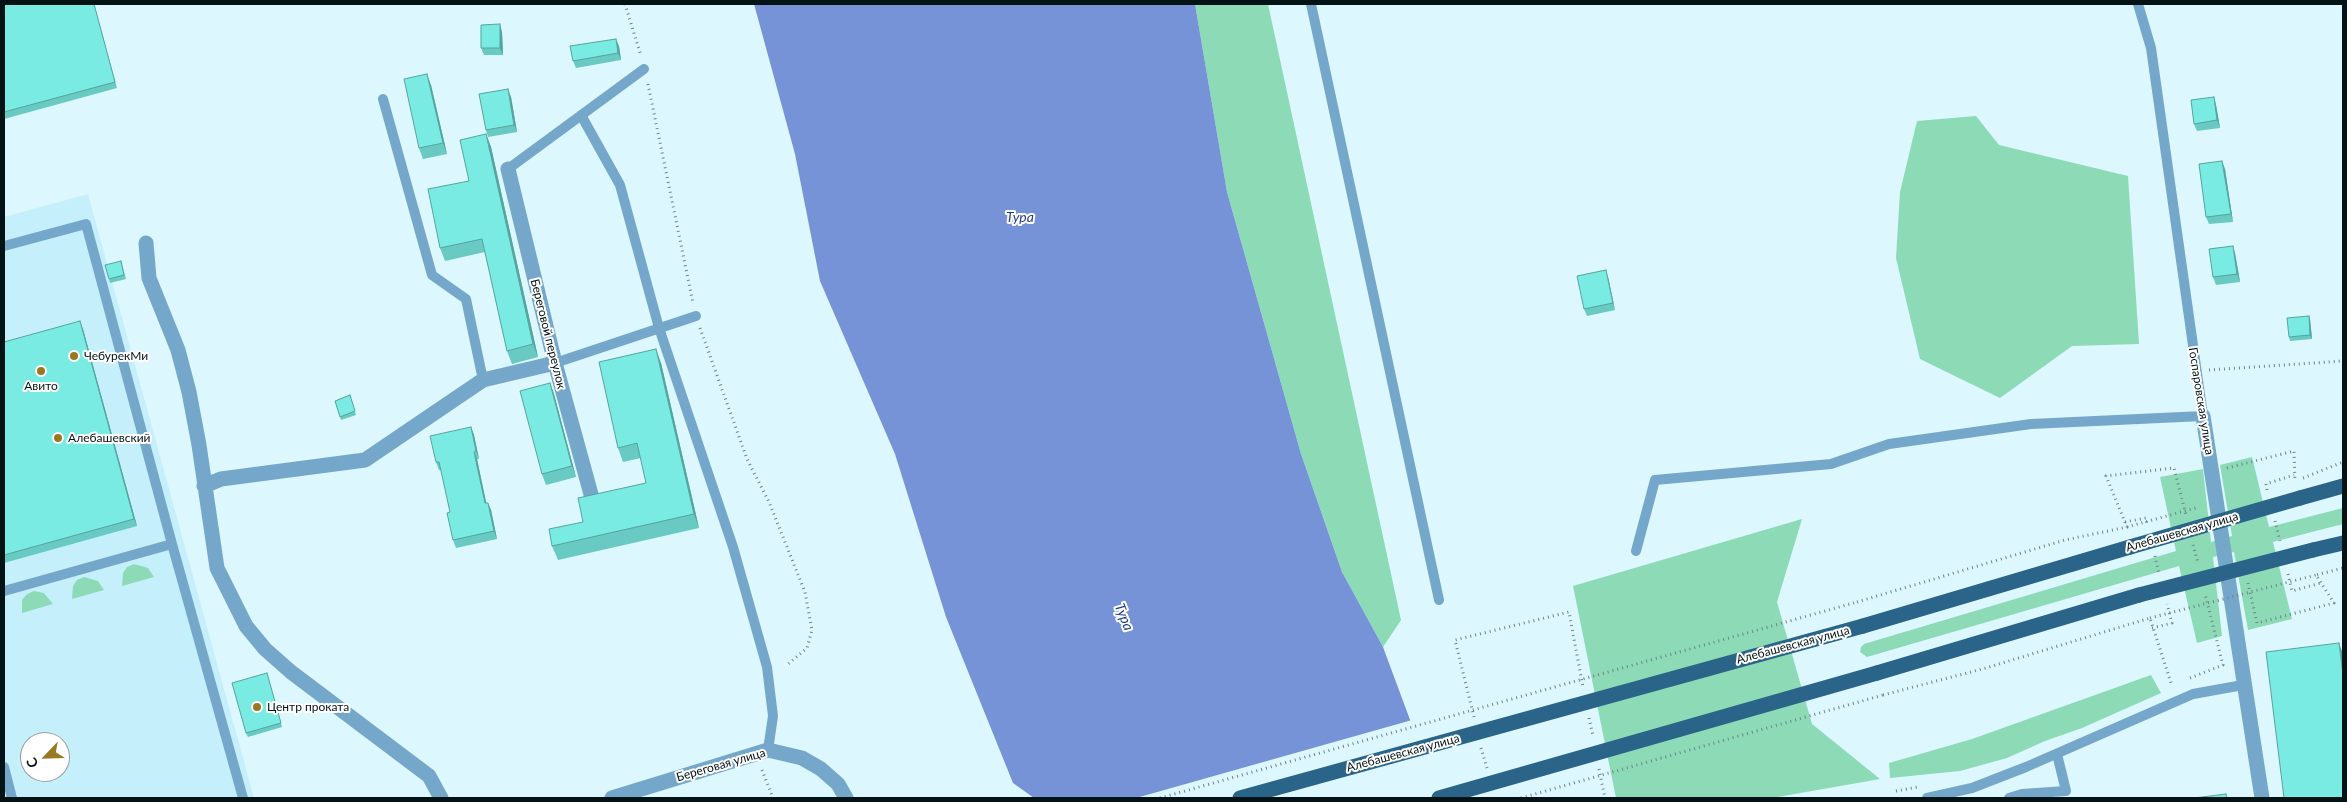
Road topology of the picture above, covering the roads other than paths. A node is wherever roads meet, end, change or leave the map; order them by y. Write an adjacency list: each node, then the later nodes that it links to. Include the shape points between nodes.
1 (1311, 4): 21 (lane)
2 (2138, 4): 13 (lane, Госпаровская улица, via 2151,48)
3 (644, 68): 5 (lane)
4 (383, 99): 12 (lane, via 432,275 466,299)
5 (581, 115): 6 (lane); 10 (lane, via 620,185)
6 (508, 169): 11 (street, Береговой переулок)
7 (146, 243): 14 (street, via 149,278 178,350 189,392)
8 (4, 246): 18 (lane, via 86,224)
9 (696, 316): 10 (lane)
10 (659, 328): 11 (lane); 23 (lane, via 719,500 767,667 773,716)
11 (555, 363): 12 (street); 16 (street, Береговой переулок)
12 (483, 380): 14 (street, via 365,460 221,479)
13 (2203, 416): 19 (lane, via 2031,424 1889,444 1831,464 1655,480); 22 (street, Госпаровская улица)
14 (204, 486): 28 (street, via 217,568 246,626 265,649 291,672 429,776)
15 (2343, 486): 31 (main road, Алебашевская улица, bridge, via 1863,626)
16 (592, 498)
17 (2343, 543): 32 (main road, bridge, via 2139,596)
18 (172, 544): 20 (lane); 27 (lane)
19 (1636, 551)
20 (4, 591)
21 (1439, 600)
22 (2244, 684): 24 (lane, via 2194,694); 35 (street, Госпаровская улица)
23 (768, 750): 29 (street, Береговая улица); 30 (street, Береговая улица, via 802,758 821,769 838,784)
24 (2057, 754): 33 (lane, via 1972,788); 34 (lane, via 2066,791)
25 (4, 767): 26 (lane)
26 (12, 798)
27 (243, 798)
28 (441, 798)
29 (612, 798)
30 (846, 798)
31 (1240, 798)
32 (1438, 798)
33 (1926, 798)
34 (2009, 798)
35 (2262, 798)

